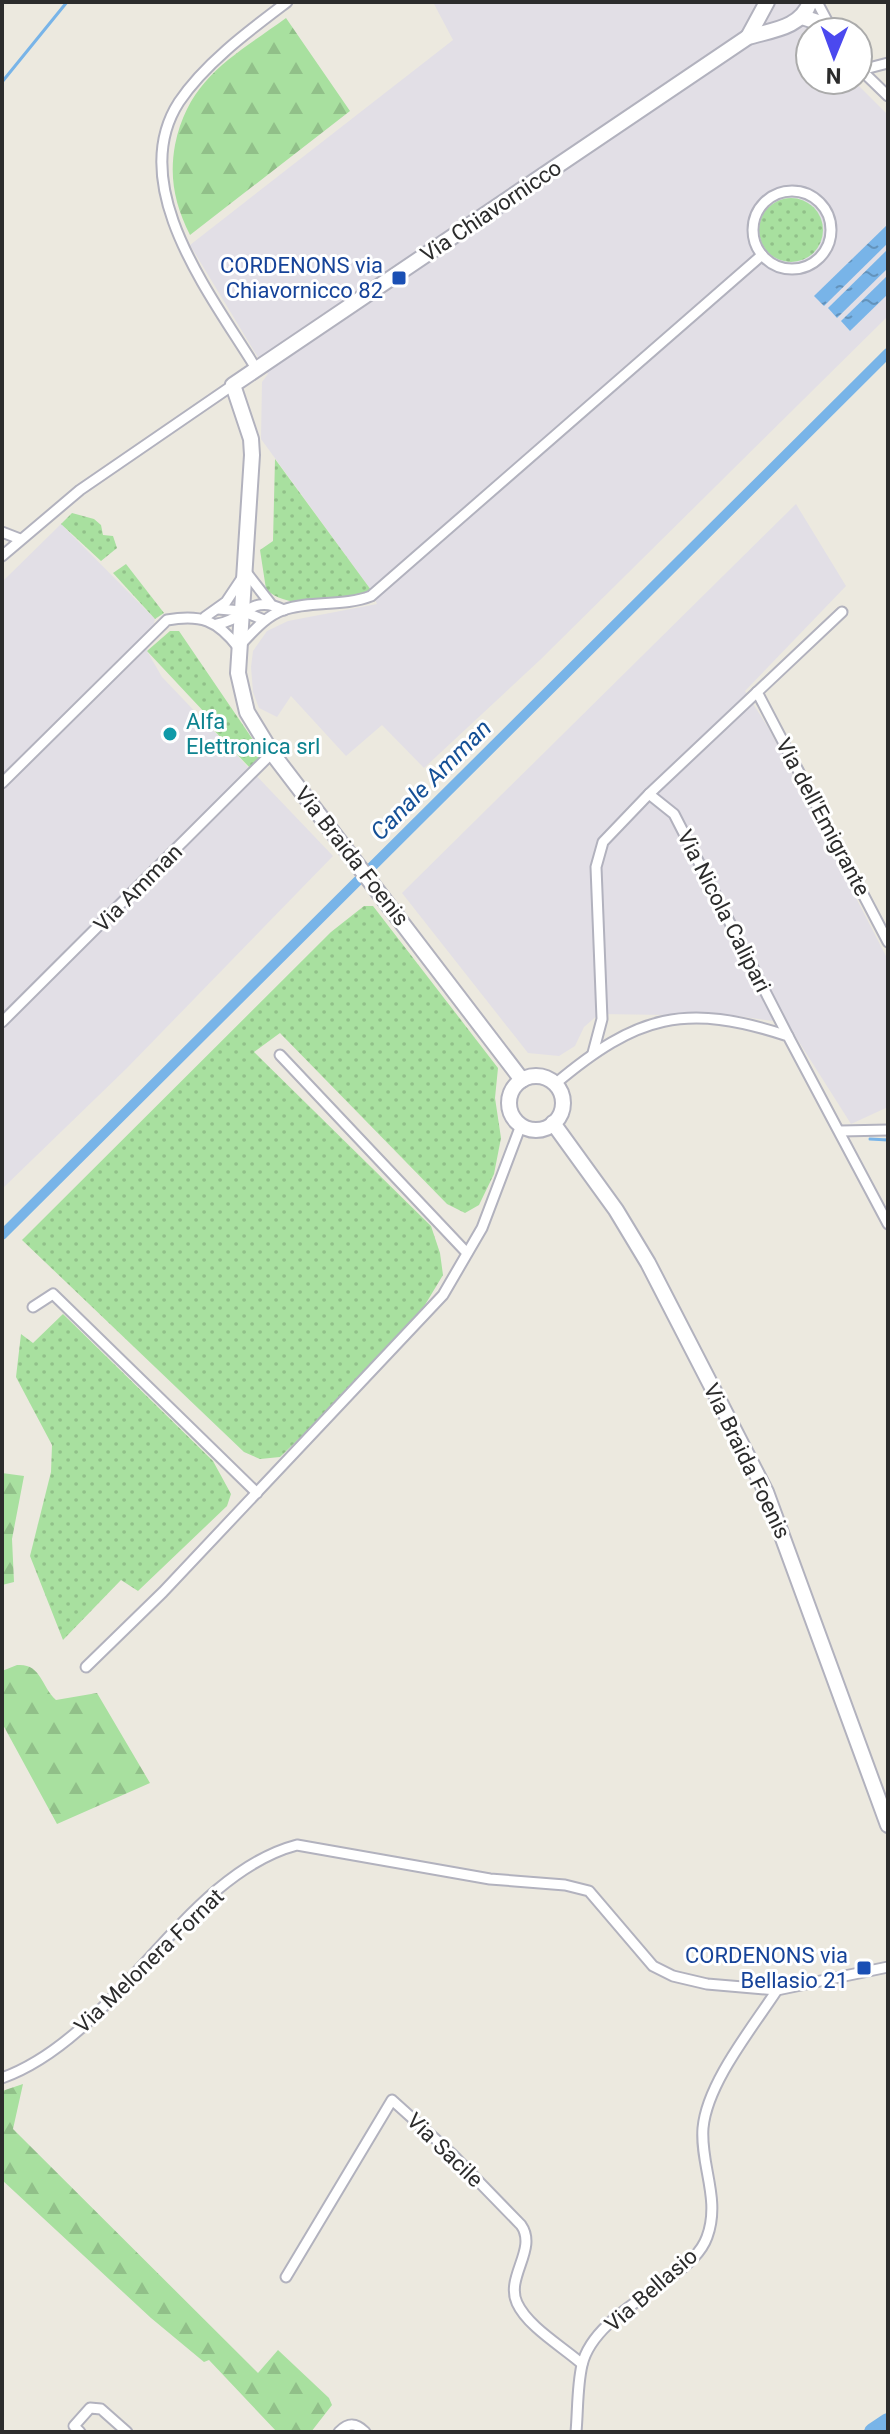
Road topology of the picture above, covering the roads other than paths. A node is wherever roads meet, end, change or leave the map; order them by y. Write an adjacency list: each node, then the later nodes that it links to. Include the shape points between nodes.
1 (287, 2): 6 (street, via 199,77 179,103 164,144 167,200 180,242)
2 (767, 2): 4 (street)
3 (794, 21): 4 (street)
4 (748, 37): 6 (street, Via Chiavornicco)
5 (762, 255): 5 (street, via 786,268 816,260 831,232 821,205 794,191 764,202 753,228); 14 (street, via 371,596)
6 (257, 370): 7 (street, Via Chiavornicco)
7 (233, 385): 9 (street, Via Chiavornicco, via 80,490); 11 (street, via 251,439)
8 (2, 532): 9 (street)
9 (20, 539): 10 (street, Via Chiavornicco)
10 (2, 556)
11 (246, 572): 12 (street); 13 (street); 15 (street)
12 (270, 603): 14 (street); 15 (street)
13 (218, 609): 15 (street); 17 (street)
14 (284, 610): 18 (street)
15 (242, 611): 18 (street); 19 (street, via 232,622); 20 (street, Via Braida Foenis)
16 (842, 612): 21 (street)
17 (205, 617): 19 (street); 23 (street, via 167,620)
18 (264, 620): 20 (street)
19 (217, 624): 20 (street)
20 (238, 647): 22 (street, Via Braida Foenis, via 243,699)
21 (757, 692): 24 (street); 25 (street, Via dell'Emigrante)
22 (272, 753): 26 (street, Via Amman); 30 (street, Via Braida Foenis)
23 (2, 783)
24 (649, 794): 27 (street, Via Nicola Calipari, via 674,814); 28 (street, via 603,842 596,867 602,1019)
25 (888, 942)
26 (3, 1023)
27 (788, 1036): 28 (street, via 739,1020 668,1018); 35 (street, Via Nicola Calipari)
28 (593, 1053): 31 (street)
29 (280, 1055): 37 (street)
30 (522, 1080): 31 (street, via 539,1076); 33 (street, via 509,1104)
31 (555, 1084): 32 (street, via 562,1108)
32 (553, 1123): 33 (street, via 539,1130); 41 (street, Via Braida Foenis, via 648,1263 766,1492)
33 (521, 1125): 37 (street, via 482,1228)
34 (888, 1130): 35 (street)
35 (841, 1131): 36 (street, Via Nicola Calipari)
36 (888, 1224)
37 (467, 1253): 39 (street, via 443,1295)
38 (33, 1307): 39 (street, via 53,1294)
39 (257, 1493): 40 (street)
40 (86, 1667)
41 (888, 1825)
42 (888, 1967): 43 (street)
43 (777, 1990): 44 (street, Via Melonera Fornat, via 707,1984 653,1966 589,1891 297,1845 249,1865 66,2043 31,2067); 46 (street, Via Bellasio, via 724,2071 704,2120 713,2188 707,2238 690,2262 606,2327)
44 (2, 2078)
45 (286, 2277): 46 (street, Via Sacile, via 392,2100 521,2225 527,2243 513,2288 516,2301)
46 (582, 2364): 51 (street, Via Bellasio)
47 (77, 2429): 48 (street, via 90,2408 101,2409)
48 (127, 2432)
49 (339, 2432): 50 (street, via 355,2424)
50 (365, 2432)
51 (576, 2432)

